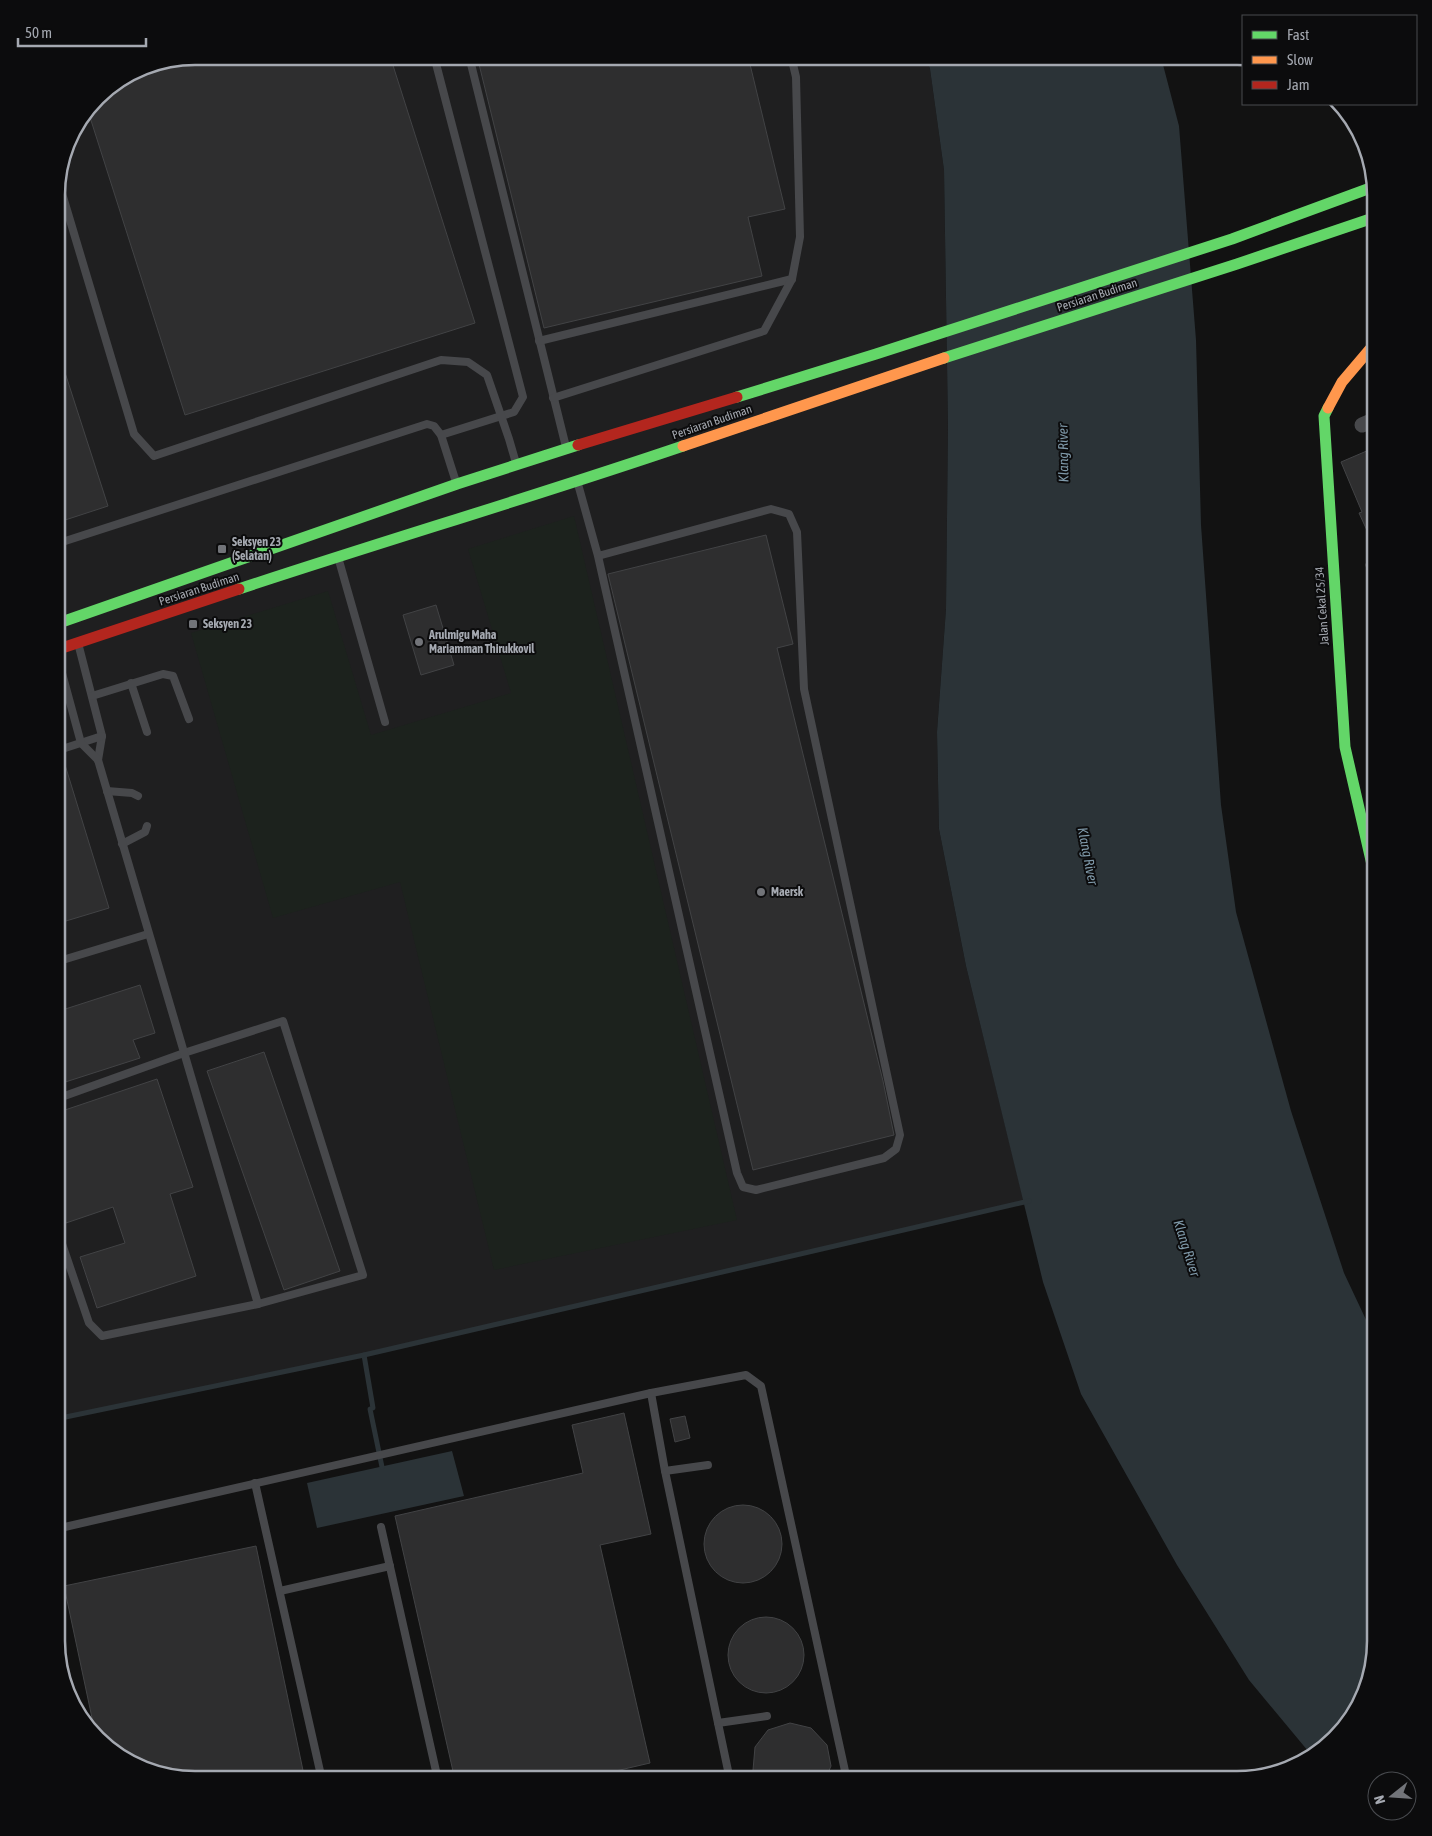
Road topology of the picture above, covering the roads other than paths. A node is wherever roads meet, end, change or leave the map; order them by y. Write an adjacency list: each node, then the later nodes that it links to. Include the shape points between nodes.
1 (436, 65): 11 (lane, via 523,397 514,412)
2 (471, 65): 8 (lane)
3 (793, 65): 7 (lane, via 800,237)
4 (1367, 190): 15 (main road, Persiaran Budiman, via 1232,239 876,354)
5 (65, 203): 11 (lane, via 134,434 154,456 441,360 468,362 487,375)
6 (1367, 219): 17 (main road, Persiaran Budiman, via 878,379)
7 (792, 279): 8 (lane); 10 (lane, via 764,331)
8 (539, 341): 10 (lane)
9 (1367, 353): 38 (main road, Jalan Cekal 25/34, via 1342,382 1324,416 1345,747)
10 (553, 398): 15 (lane)
11 (501, 417): 14 (lane); 16 (lane)
12 (1367, 423): 13 (street)
13 (1362, 425)
14 (441, 435): 18 (lane); 19 (lane, via 434,426 427,424)
15 (566, 448): 16 (main road, Persiaran Budiman)
16 (516, 465): 18 (main road, Persiaran Budiman)
17 (578, 482): 20 (lane); 21 (main road, Persiaran Budiman)
18 (456, 484): 22 (main road, Persiaran Budiman)
19 (65, 541)
20 (598, 556): 20 (lane, via 737,1173 743,1187 756,1190 884,1158 896,1149 900,1135 804,689 797,532 789,514 771,509)
21 (338, 557): 23 (main road, Persiaran Budiman); 29 (lane)
22 (65, 621)
23 (78, 643): 24 (main road, Persiaran Budiman); 27 (lane)
24 (65, 648)
25 (65, 682): 32 (lane)
26 (131, 684): 27 (lane); 28 (lane, via 163,674 173,676); 30 (lane)
27 (92, 696): 31 (lane)
28 (189, 719)
29 (385, 722)
30 (147, 732)
31 (102, 736): 32 (lane); 34 (lane)
32 (82, 742): 33 (lane); 34 (lane)
33 (65, 748)
34 (98, 760): 35 (lane)
35 (106, 791): 36 (lane); 39 (lane)
36 (138, 796)
37 (147, 826): 39 (lane, via 145,832)
38 (1367, 843)
39 (122, 844): 40 (lane)
40 (148, 934): 41 (lane); 42 (lane)
41 (65, 959)
42 (184, 1053): 43 (lane); 45 (lane); 45 (lane, via 283,1021 362,1275)
43 (65, 1096)
44 (65, 1252): 45 (lane, via 89,1323 102,1336)
45 (258, 1304)
46 (651, 1393): 48 (lane); 49 (lane); 59 (lane, via 746,1375 761,1386)
47 (708, 1465): 48 (lane)
48 (665, 1471): 55 (lane)
49 (255, 1483): 50 (lane); 53 (lane)
50 (65, 1527)
51 (381, 1527): 52 (lane)
52 (390, 1566): 53 (lane); 57 (lane)
53 (280, 1591): 56 (lane)
54 (767, 1716): 55 (lane)
55 (718, 1724): 58 (lane)
56 (320, 1771)
57 (436, 1771)
58 (728, 1771)
59 (845, 1771)

